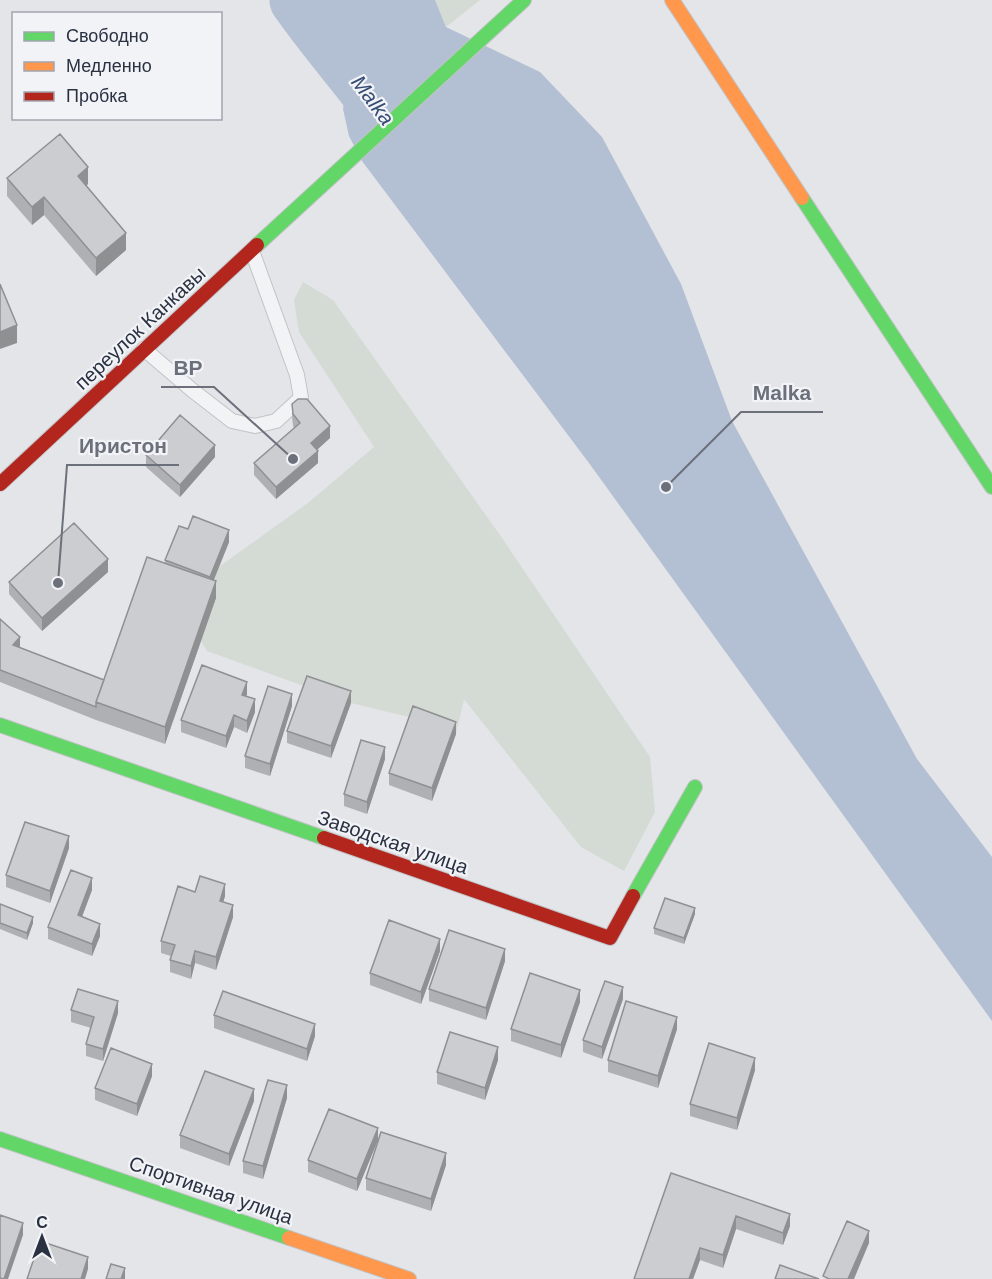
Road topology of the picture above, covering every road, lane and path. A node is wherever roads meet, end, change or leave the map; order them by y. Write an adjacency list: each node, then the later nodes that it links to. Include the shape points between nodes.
1 (524, 0): 3 (street, переулок Канкавы)
2 (672, 0): 6 (street)
3 (252, 252): 4 (street, переулок Канкавы); 4 (lane, via 297,375 301,398 276,421 255,426 232,421)
4 (144, 349): 5 (street, переулок Канкавы)
5 (0, 484)
6 (992, 487)
7 (0, 725): 8 (street, Заводская улица, via 610,938)
8 (695, 788)
9 (0, 1139): 10 (street, Спортивная улица)
10 (409, 1279)

